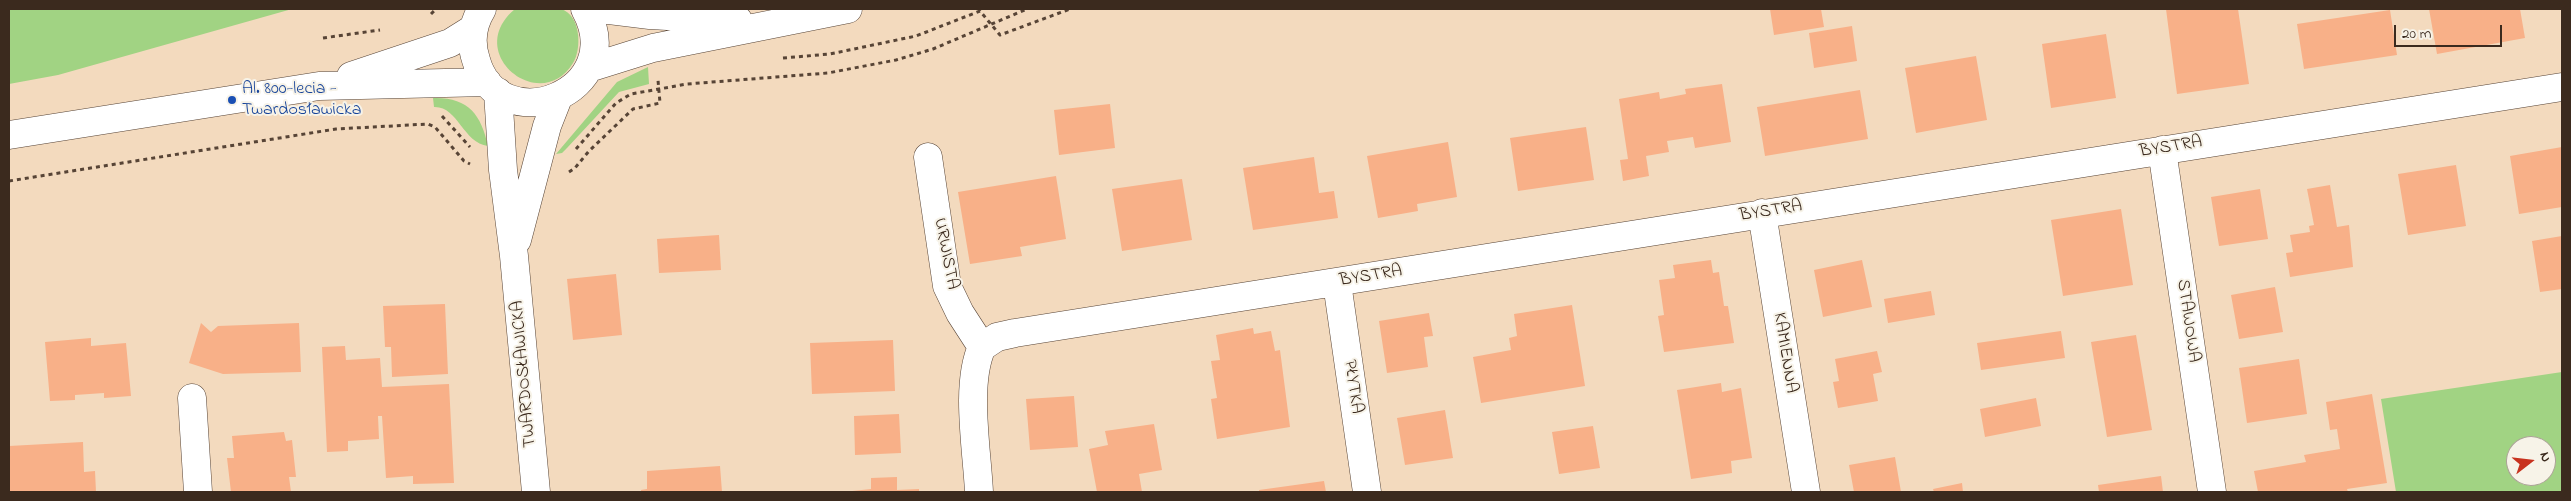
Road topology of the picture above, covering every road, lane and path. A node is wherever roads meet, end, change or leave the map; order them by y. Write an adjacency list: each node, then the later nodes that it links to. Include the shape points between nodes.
1 (585, 9): 10 (street, via 595,40)
2 (601, 9): 6 (street, via 718,20)
3 (848, 9): 6 (street)
4 (1070, 9): 9 (path, via 1000,35 980,11 916,36 830,54)
5 (478, 18): 12 (street, via 450,43); 13 (street, via 474,54 477,66)
6 (787, 21): 10 (street, via 653,48)
7 (381, 30): 8 (path)
8 (323, 38)
9 (775, 58)
10 (588, 68): 15 (street, via 573,88)
11 (657, 76): 20 (path, via 660,103 633,109 575,168 556,177)
12 (318, 86): 13 (street); 16 (street)
13 (493, 87): 15 (street, via 527,103); 19 (street, TWARDOSŁAWICKA)
14 (2562, 87): 17 (street, BYSTRA)
15 (558, 98): 20 (street, TWARDOSŁAWICKA, via 546,126)
16 (9, 135)
17 (2162, 150): 22 (street, BYSTRA); 32 (street, STAWOWA)
18 (928, 157): 25 (street, URWISTA, via 947,286)
19 (503, 170): 21 (path, via 482,168 464,161 444,136 428,124 336,129); 23 (street, TWARDOSŁAWICKA)
20 (536, 174): 23 (street, TWARDOSŁAWICKA)
21 (9, 181)
22 (1762, 213): 24 (street, BYSTRA); 31 (street, KAMIENNA)
23 (514, 256): 28 (street, TWARDOSŁAWICKA)
24 (1338, 282): 25 (street, BYSTRA, via 1015,333 997,337); 30 (street, PŁYTKA)
25 (982, 347): 29 (street, via 973,379)
26 (192, 398): 27 (street)
27 (198, 492)
28 (536, 492)
29 (979, 492)
30 (1366, 492)
31 (1806, 492)
32 (2212, 492)

